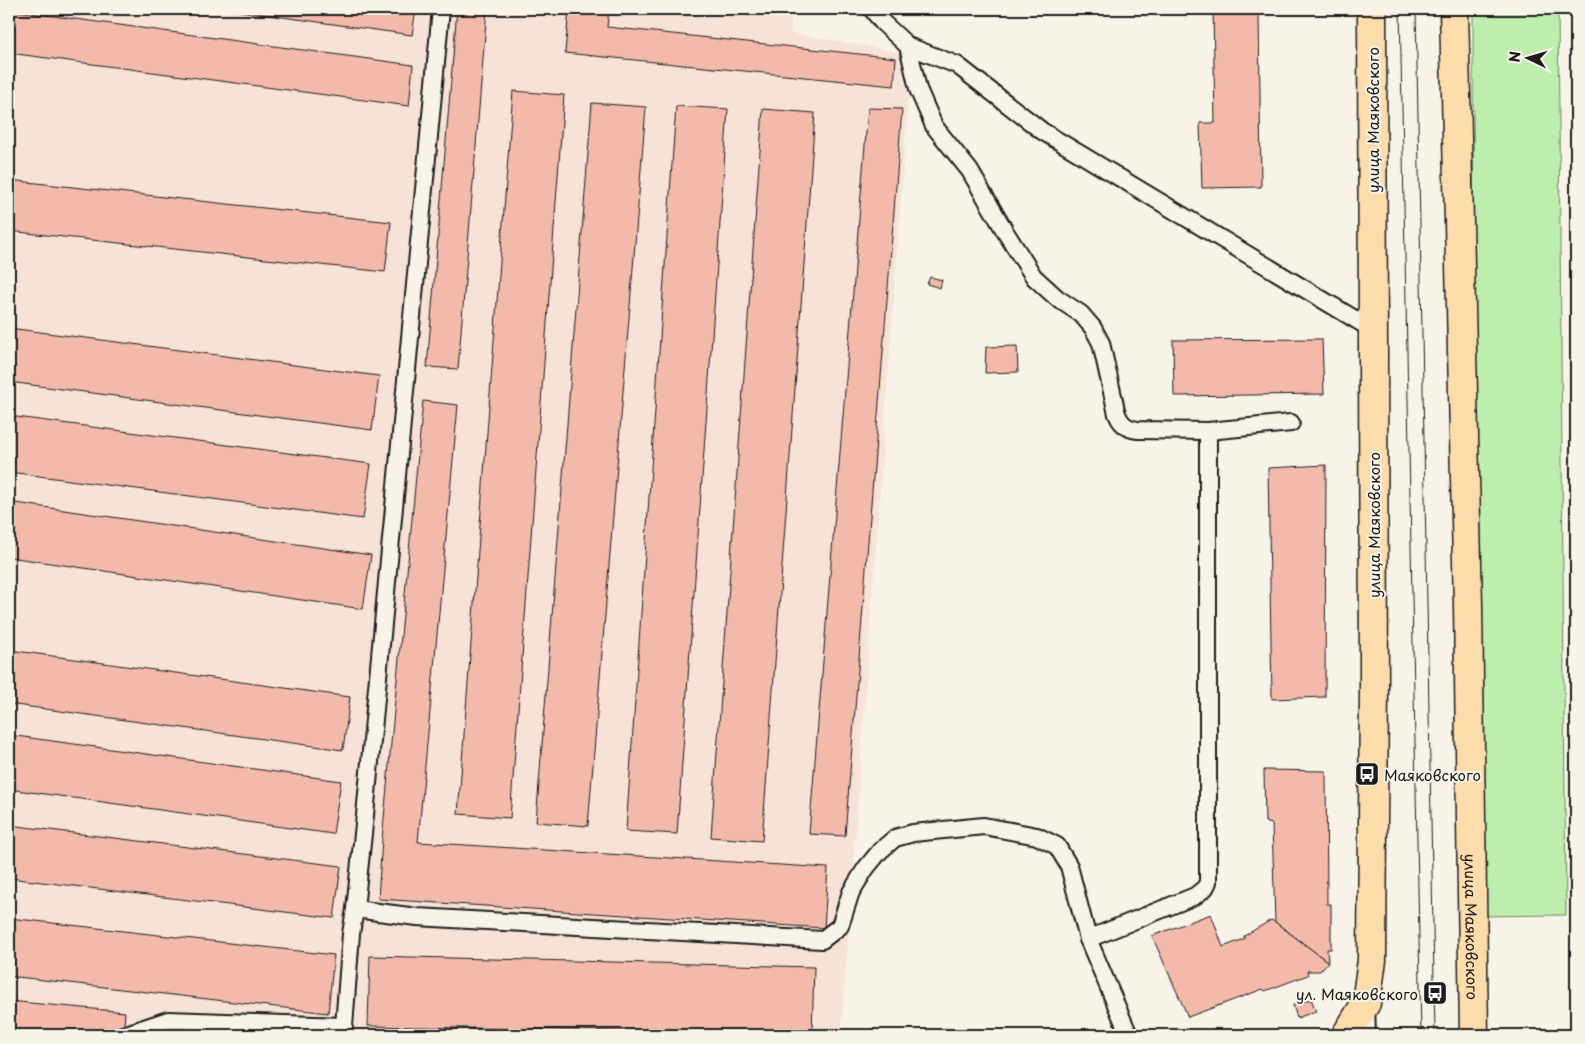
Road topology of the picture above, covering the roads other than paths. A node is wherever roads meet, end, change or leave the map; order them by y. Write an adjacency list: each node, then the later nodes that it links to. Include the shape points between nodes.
1 (441, 9): 9 (lane)
2 (872, 9): 5 (lane)
3 (1372, 9): 6 (main road, улица Маяковского)
4 (1454, 9): 16 (main road, улица Маяковского)
5 (908, 46): 6 (lane, via 957,65 1042,131); 8 (lane, via 918,89 934,126 970,171 1034,277 1093,328 1101,343 1120,421 1130,429 1138,430)
6 (1373, 330): 11 (main road, улица Маяковского, via 1372,950)
7 (1291, 424): 8 (lane)
8 (1208, 431): 10 (lane, via 1208,882 1195,896)
9 (355, 909): 10 (lane, via 417,917 822,940 840,926 851,892 866,868 894,838 984,826 1037,836 1057,846 1069,866); 12 (lane, via 344,1026 168,1020)
10 (1088, 939): 13 (lane)
11 (1366, 1003): 14 (main road, улица Маяковского); 15 (lane)
12 (123, 1035)
13 (1129, 1035)
14 (1346, 1035)
15 (1367, 1035)
16 (1474, 1035)

